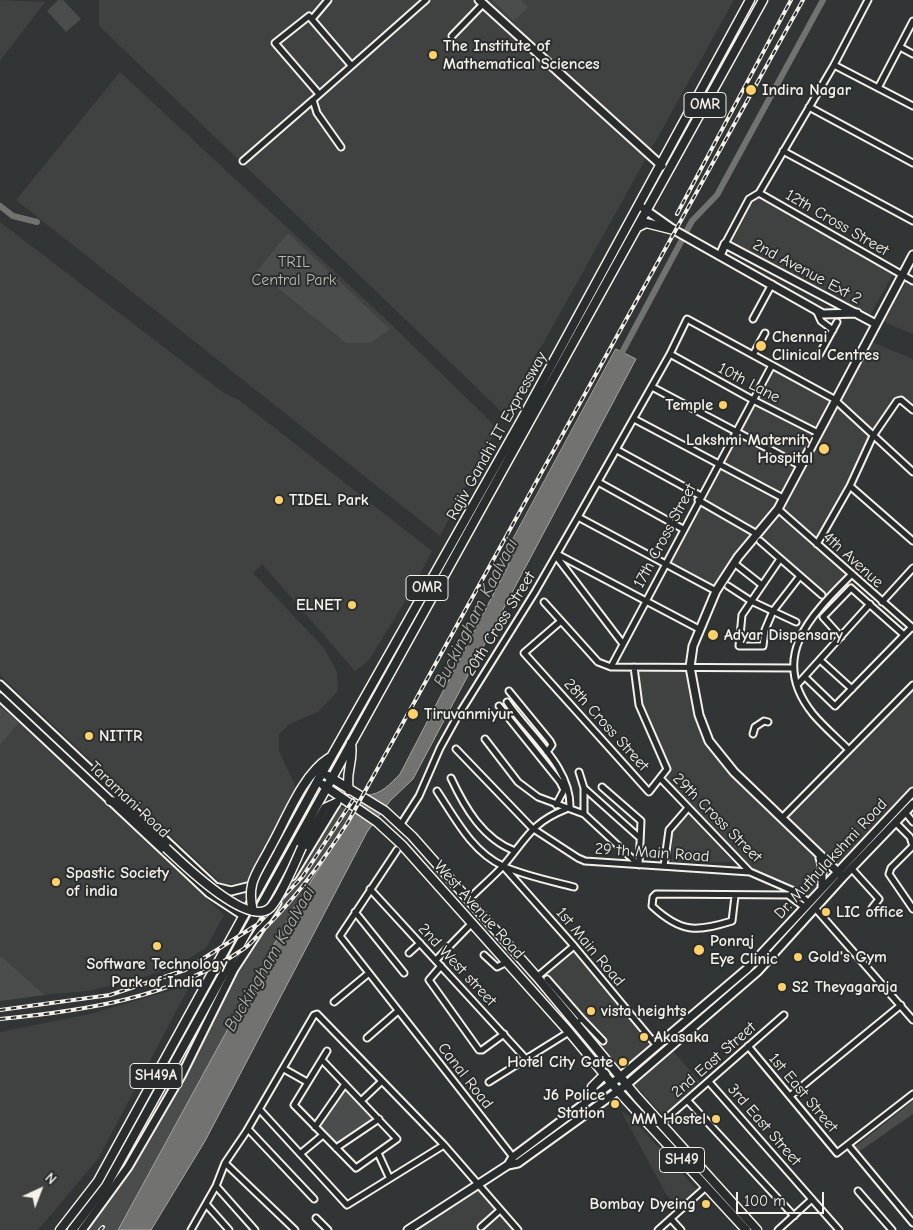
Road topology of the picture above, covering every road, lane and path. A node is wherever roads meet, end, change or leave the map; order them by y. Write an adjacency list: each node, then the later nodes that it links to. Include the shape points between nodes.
1 (328, 0): 7 (street)
2 (426, 0): 12 (street)
3 (750, 0): 23 (main road, Rajiv Gandhi IT Expressway / OMR)
4 (763, 0): 25 (main road, Rajiv Gandhi IT Expressway / OMR)
5 (868, 0): 13 (street)
6 (481, 2): 9 (street); 23 (street)
7 (312, 19): 12 (street); 15 (street, via 309,16 275,43)
8 (913, 22): 10 (street)
9 (452, 36)
10 (900, 47): 11 (street); 14 (street)
11 (913, 54)
12 (351, 65): 15 (street)
13 (834, 65): 14 (street); 18 (street)
14 (878, 88): 17 (street)
15 (319, 94): 16 (street)
16 (313, 100): 19 (street, via 317,113); 21 (street)
17 (913, 106)
18 (809, 107): 20 (street); 22 (street)
19 (341, 147)
20 (783, 151): 24 (street); 26 (street)
21 (243, 161)
22 (913, 163)
23 (662, 166): 25 (main road, Rajiv Gandhi IT Expressway / OMR)
24 (759, 193): 29 (street, via 749,199); 32 (street, 12th Cross Street)
25 (644, 208): 27 (main road, Rajiv Gandhi IT Expressway / OMR); 28 (street); 114 (main road, Rajiv Gandhi IT Expressway / OMR)
26 (913, 221)
27 (638, 227): 28 (main road, via 646,223); 110 (main road, Rajiv Gandhi IT Expressway / OMR)
28 (674, 230): 31 (street)
29 (725, 244): 31 (street); 36 (street, 2nd Avenue Ext 2)
30 (913, 255): 32 (street)
31 (720, 256): 34 (street)
32 (902, 276): 33 (street, 12th Cross Street); 39 (street)
33 (913, 281)
34 (772, 284): 35 (street); 37 (street)
35 (815, 309): 36 (street, via 823,314); 40 (street, via 821,321)
36 (857, 313): 39 (street, 2nd Avenue Ext 2)
37 (753, 319)
38 (837, 322): 40 (street)
39 (876, 324): 47 (street)
40 (833, 330): 44 (street)
41 (765, 333): 43 (street)
42 (670, 354): 43 (street, 20th Cross Street, via 688,318); 46 (street, 20th Cross Street); 48 (street, 10th Lane)
43 (753, 355): 45 (street)
44 (819, 355)
45 (772, 365): 47 (street); 48 (street, 17th Cross Street)
46 (652, 387): 50 (street, 20th Cross Street); 51 (street)
47 (834, 399): 52 (street); 53 (street)
48 (753, 400): 51 (street, 17th Cross Street); 52 (street, 10th Lane)
49 (913, 410): 53 (street, via 899,400)
50 (634, 419): 54 (street, 20th Cross Street); 55 (street)
51 (736, 433): 55 (street, 17th Cross Street); 56 (street)
52 (818, 433): 56 (street)
53 (873, 436): 57 (street); 59 (street)
54 (617, 450): 58 (street, 20th Cross Street); 60 (street)
55 (718, 464): 60 (street, 17th Cross Street); 61 (street)
56 (801, 466): 61 (street)
57 (913, 472)
58 (598, 482): 63 (street, 20th Cross Street); 64 (street)
59 (850, 486): 67 (street); 68 (street)
60 (700, 498): 64 (street, 17th Cross Street); 65 (street)
61 (783, 498): 62 (street)
62 (778, 509): 65 (street); 68 (street, 4th Avenue)
63 (578, 518): 69 (street, 20th Cross Street); 71 (street)
64 (683, 529): 71 (street, 17th Cross Street)
65 (757, 534): 72 (street)
66 (760, 541): 70 (street)
67 (913, 541)
68 (817, 544): 74 (street, 4th Avenue)
69 (556, 555): 80 (street); 92 (street); 140 (street, 20th Cross Street, via 456,719 419,796)
70 (780, 559): 75 (street); 76 (street)
71 (665, 563): 78 (street); 80 (street, 17th Cross Street)
72 (734, 564): 76 (street); 78 (street)
73 (913, 568): 83 (street)
74 (852, 574): 83 (street, 4th Avenue); 97 (street, via 813,613 799,637)
75 (800, 576): 79 (street); 85 (street)
76 (762, 585): 81 (street)
77 (728, 586): 81 (street)
78 (716, 591): 89 (street)
79 (822, 595)
80 (645, 601): 89 (street); 92 (street, 17th Cross Street)
81 (751, 601): 85 (street); 85 (street, via 742,615 739,646 763,646)
82 (544, 602): 86 (street)
83 (882, 602): 88 (street, 4th Avenue)
84 (870, 604): 90 (street); 91 (street); 91 (street, via 850,589 824,615 825,621)
85 (773, 611): 87 (street)
86 (560, 621): 94 (street, via 598,662); 119 (street, 28th Cross Street, via 524,653 649,792)
87 (796, 622)
88 (912, 628): 90 (street)
89 (699, 629): 96 (street)
90 (904, 635): 102 (street)
91 (841, 637): 93 (street)
92 (623, 644): 94 (street, 17th Cross Street)
93 (820, 660): 98 (street); 102 (street)
94 (611, 667): 95 (street)
95 (634, 667): 96 (street); 119 (street, 28th Cross Street, via 639,705 667,769)
96 (690, 667): 97 (street); 137 (street, via 699,715 709,741 734,772)
97 (794, 668): 100 (street)
98 (805, 677): 100 (street); 102 (street, via 835,706)
99 (0, 685): 156 (street, Taramani Road, via 215,887)
100 (797, 685): 112 (street, via 813,713)
101 (913, 685): 112 (street)
102 (852, 689)
103 (509, 691): 113 (street, via 550,741 552,746)
104 (0, 697): 129 (street, Taramani Road)
105 (507, 702): 113 (street)
106 (499, 706): 131 (street, via 560,782 564,790)
107 (768, 722): 108 (street, via 755,727)
108 (753, 734)
109 (485, 739): 131 (street, via 518,782)
110 (351, 743): 117 (main road, Rajiv Gandhi IT Expressway / OMR); 124 (main road, via 353,756 346,779)
111 (456, 749): 141 (street, 29 th Main Road)
112 (848, 749): 137 (street)
113 (547, 752): 134 (street, via 567,786)
114 (331, 757): 115 (main road, Rajiv Gandhi IT Expressway / OMR); 165 (main road, bridge, via 308,779 254,879 249,894)
115 (322, 772): 117 (main road, West Avenue Road); 120 (main road, Rajiv Gandhi IT Expressway / OMR)
116 (579, 772): 123 (street)
117 (331, 778): 121 (main road, Rajiv Gandhi IT Expressway); 124 (main road, West Avenue Road)
118 (451, 778): 144 (street, via 482,828 503,846)
119 (660, 778): 133 (street, 29th Cross Street)
120 (317, 782): 121 (main road, West Avenue Road); 152 (main road, Rajiv Gandhi IT Expressway)
121 (326, 787): 127 (main road, Rajiv Gandhi IT Expressway); 128 (main road, West Avenue Road)
122 (602, 787): 142 (street, via 641,821)
123 (584, 788): 136 (street); 142 (street)
124 (348, 790): 140 (main road, West Avenue Road)
125 (437, 791): 147 (street, via 472,841)
126 (913, 792): 151 (street, Dr. Muthulakshmi Road)
127 (322, 796): 132 (main road); 186 (main road, Rajiv Gandhi IT Expressway)
128 (338, 800): 132 (main road); 168 (main road, West Avenue Road, via 377,822); 189 (street, via 234,969)
129 (110, 801): 161 (street, Taramani Road, via 209,893); 165 (main road, bridge, via 117,802 212,889)
130 (913, 804): 135 (street, Dr. Muthulakshmi Road)
131 (556, 805): 134 (street)
132 (325, 808): 165 (main road, bridge, via 272,906 263,912)
133 (688, 808): 148 (street, via 669,830); 150 (street, 29th Cross Street)
134 (568, 809): 136 (street); 141 (street, via 546,817)
135 (905, 812): 138 (street, Dr. Muthulakshmi Road); 139 (street)
136 (584, 814): 146 (street)
137 (783, 817): 145 (street)
138 (895, 822): 149 (street, Dr. Muthulakshmi Road); 164 (street, via 910,837 913,846 890,868 889,874)
139 (913, 822)
140 (401, 824): 159 (main road, West Avenue Road)
141 (532, 828): 144 (street); 146 (street, 29 th Main Road, via 585,861)
142 (640, 838): 146 (street)
143 (398, 850): 155 (street, Canal Road)
144 (515, 851): 147 (street)
145 (817, 853): 151 (street); 154 (street, via 822,865)
146 (639, 864): 148 (street, 29 th Main Road)
147 (503, 866): 153 (street); 159 (street); 170 (street, 1st Main Road)
148 (664, 866): 150 (street, 29 th Main Road)
149 (851, 868): 151 (street, Dr. Muthulakshmi Road); 163 (street, via 880,899)
150 (750, 872): 158 (street, 29th Cross Street)
151 (840, 874): 154 (street, Dr. Muthulakshmi Road); 162 (street, Dr. Muthulakshmi Road)
152 (263, 882): 156 (street); 167 (main road, Rajiv Gandhi IT Expressway)
153 (574, 887)
154 (822, 887): 160 (street, Dr. Muthulakshmi Road)
155 (370, 889): 166 (street, Canal Road); 169 (street, 2nd West street)
156 (241, 890): 161 (street)
157 (736, 896): 157 (street, via 656,894 652,906 695,930 732,921); 158 (street)
158 (798, 897): 160 (street)
159 (468, 900): 178 (main road, West Avenue Road)
160 (806, 904): 194 (street, Dr. Muthulakshmi Road, via 747,969)
161 (230, 908): 167 (street, Taramani Road)
162 (815, 908): 181 (street); 210 (street, Dr. Muthulakshmi Road, via 758,971)
163 (872, 908)
164 (913, 909)
165 (253, 911)
166 (355, 912): 176 (street, Canal Road, via 340,936); 177 (street)
167 (244, 916): 190 (main road, SH49A)
168 (472, 923): 173 (street); 174 (main road, West Avenue Road)
169 (420, 943): 171 (street); 173 (street, 2nd West street)
170 (574, 946): 178 (street); 194 (street, 1st Main Road)
171 (408, 953)
172 (484, 955): 174 (street, via 497,967)
173 (436, 960): 175 (street, 2nd West street)
174 (507, 962): 187 (main road, West Avenue Road)
175 (441, 966): 188 (street, 2nd West street); 188 (street, via 429,980 479,1050)
176 (369, 973): 180 (street); 182 (street, Canal Road)
177 (404, 973)
178 (537, 977): 185 (main road, West Avenue Road)
179 (547, 980): 185 (street)
180 (334, 1002)
181 (901, 1005): 184 (street); 214 (street)
182 (398, 1011): 191 (street); 228 (street, Canal Road)
183 (784, 1015): 195 (street, 2nd East Street)
184 (913, 1020)
185 (579, 1021): 192 (street); 203 (main road, West Avenue Road / SH49)
186 (194, 1028): 189 (main road); 193 (main road, SH49A)
187 (569, 1032): 198 (street); 202 (main road, West Avenue Road)
188 (504, 1034): 198 (street, 2nd West street)
189 (199, 1036): 245 (street, via 181,1076 128,1167)
190 (178, 1037): 193 (main road); 197 (main road, SH49A)
191 (367, 1038)
192 (603, 1041)
193 (186, 1042): 199 (main road, SH49A)
194 (657, 1046): 203 (street, Dr. Muthulakshmi Road)
195 (748, 1046): 207 (street, 2nd East Street); 214 (street, 1st East Street)
196 (327, 1051): 200 (street)
197 (168, 1055): 199 (main road); 247 (main road, SH49A, via 98,1181)
198 (526, 1058): 206 (street)
199 (177, 1059): 245 (main road, SH49A, via 106,1186)
200 (322, 1060): 205 (street); 209 (street)
201 (284, 1069): 204 (street, via 317,1014); 205 (street); 217 (street)
202 (605, 1074): 208 (main road, SH49); 213 (main road, via 592,1087)
203 (620, 1077): 208 (street, Dr. Muthulakshmi Road); 210 (main road, SH49)
204 (382, 1081): 215 (street); 223 (street)
205 (307, 1082): 220 (street, via 294,1105)
206 (489, 1082)
207 (709, 1082): 216 (street, 2nd East Street); 237 (street, 3rd East Street)
208 (612, 1083): 211 (main road, SH49); 213 (street, Dr. Muthulakshmi Road)
209 (345, 1084): 215 (street); 220 (street)
210 (626, 1084): 211 (street, Dr. Muthulakshmi Road); 219 (main road, SH49)
211 (618, 1091): 230 (street, Dr. Muthulakshmi Road, via 518,1163); 234 (main road, SH49)
212 (913, 1094): 224 (street)
213 (594, 1095): 228 (street, Dr. Muthulakshmi Road)
214 (790, 1096): 224 (street, 1st East Street, via 838,1154)
215 (361, 1101): 218 (street)
216 (688, 1101): 219 (street, 2nd East Street); 240 (street)
217 (260, 1110): 221 (street); 227 (street)
218 (378, 1119): 225 (street); 226 (street, via 397,1139)
219 (661, 1123): 257 (main road, SH49)
220 (315, 1127): 222 (street)
221 (248, 1130): 229 (street); 236 (street)
222 (323, 1135): 225 (street); 227 (street)
223 (444, 1145): 231 (street); 232 (street)
224 (849, 1146): 243 (street)
225 (336, 1148): 226 (street, via 356,1168)
226 (378, 1153): 231 (street)
227 (300, 1154): 231 (street, via 347,1205)
228 (513, 1157): 230 (street)
229 (224, 1163): 233 (street); 250 (street)
230 (508, 1165): 232 (street, Dr. Muthulakshmi Road)
231 (389, 1177)
232 (477, 1185): 239 (street); 252 (street, Dr. Muthulakshmi Road)
233 (216, 1186): 238 (street); 249 (street)
234 (706, 1187): 242 (street); 256 (main road, SH49)
235 (858, 1190): 260 (street)
236 (314, 1199)
237 (812, 1199): 240 (street); 259 (street, 3rd East Street)
238 (206, 1204): 246 (street); 248 (street)
239 (500, 1210): 244 (street); 253 (street)
240 (794, 1216): 258 (street)
241 (316, 1218): 251 (street)
242 (672, 1219): 254 (street); 255 (street)
243 (913, 1223)
244 (481, 1227)
245 (76, 1229)
246 (227, 1229)
247 (60, 1230)
248 (191, 1230)
249 (255, 1230)
250 (295, 1230)
251 (328, 1230)
252 (408, 1230)
253 (518, 1230)
254 (658, 1230)
255 (681, 1230)
256 (746, 1230)
257 (757, 1230)
258 (778, 1230)
259 (839, 1230)
260 (892, 1230)

